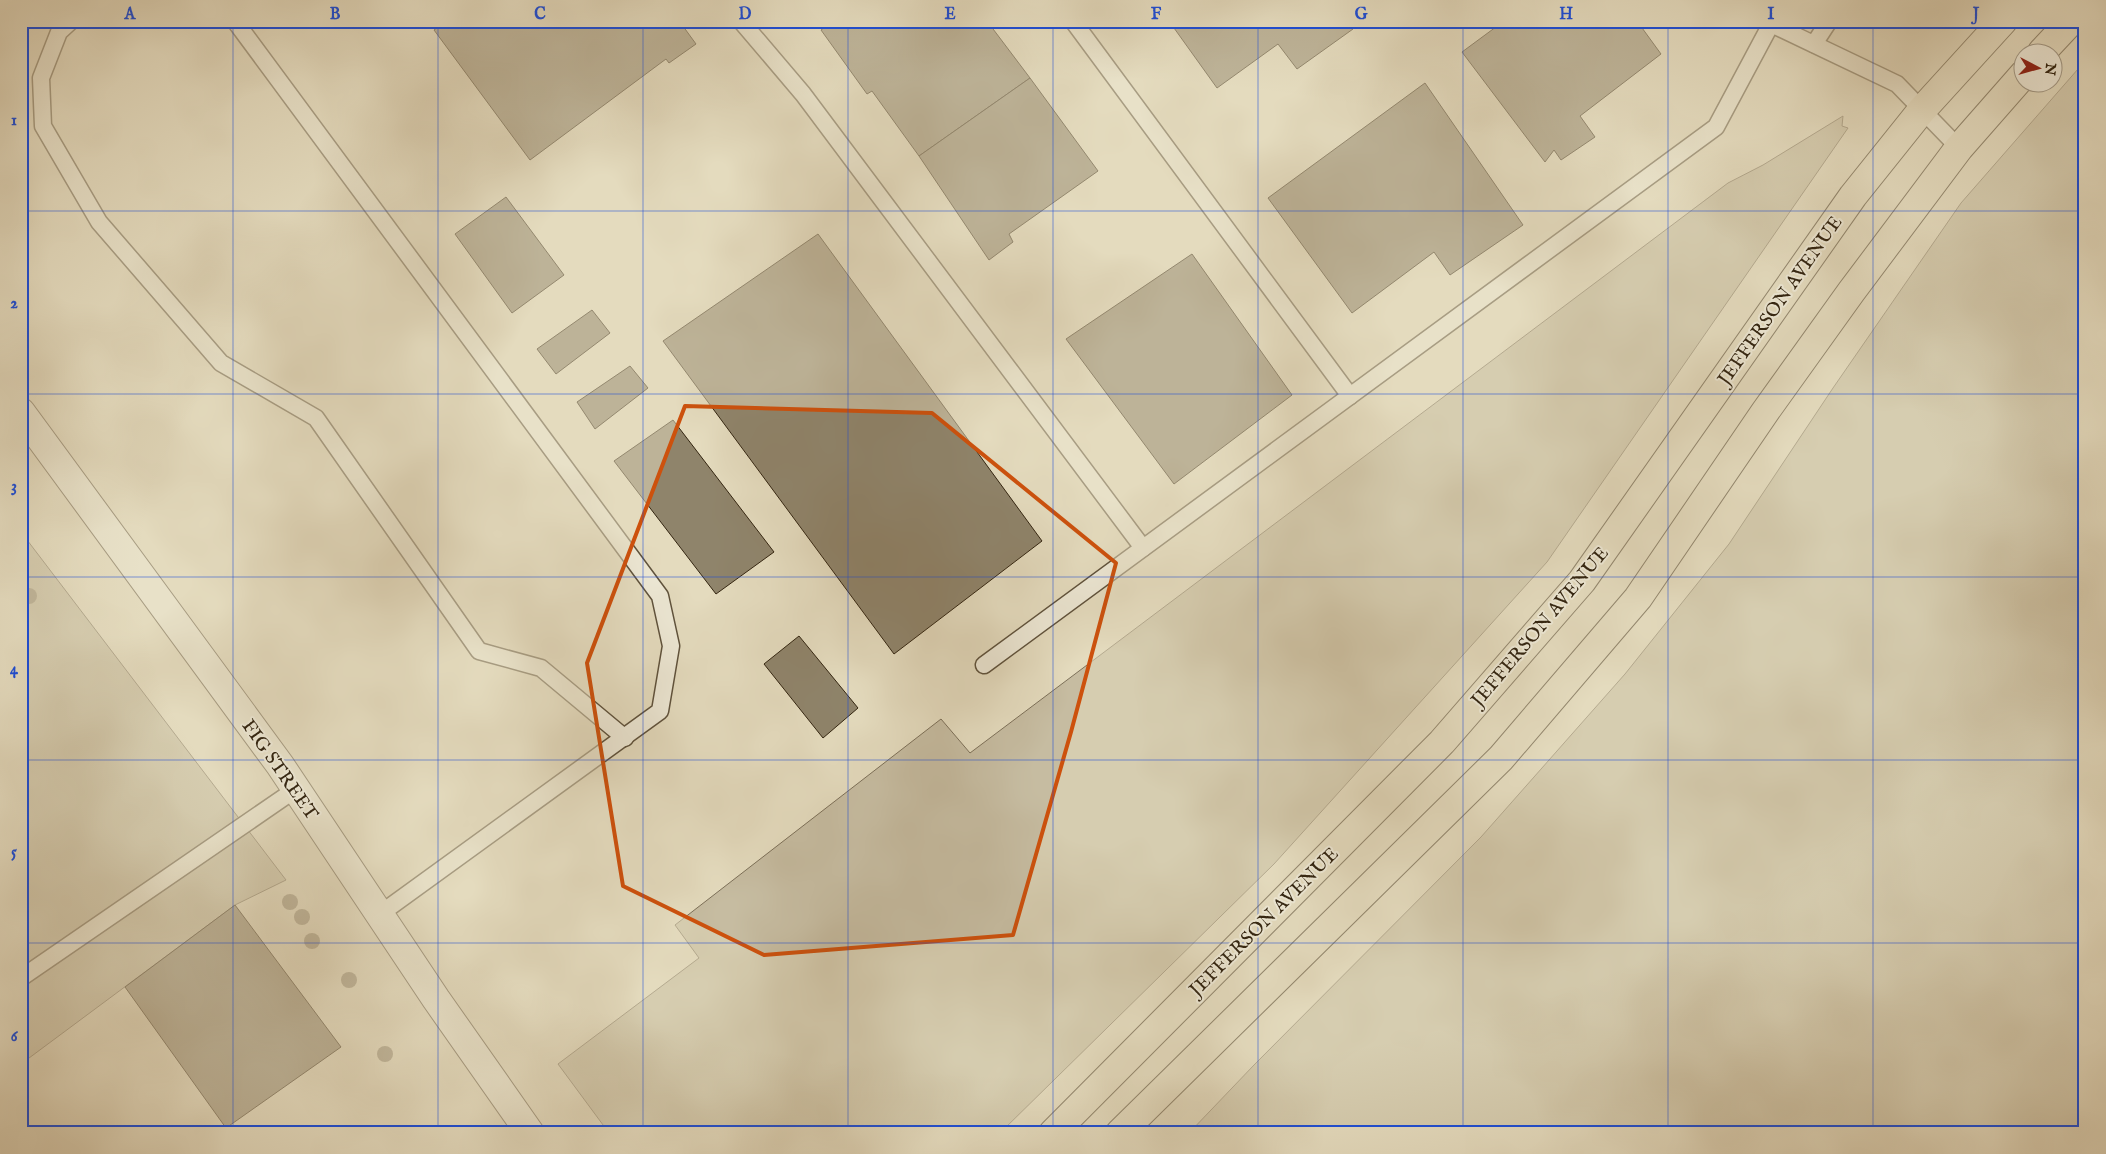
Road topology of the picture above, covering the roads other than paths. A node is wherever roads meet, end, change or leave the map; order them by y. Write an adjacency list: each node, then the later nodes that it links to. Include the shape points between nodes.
1 (71, 21): 18 (lane, via 59,32 42,78 43,126 99,222 221,363 316,418 479,652 541,668)
2 (236, 21): 18 (lane, via 660,596 671,646 660,711)
3 (741, 21): 16 (lane, via 803,94)
4 (1073, 21): 14 (lane)
5 (1830, 21): 10 (lane)
6 (2003, 21): 12 (main road, JEFFERSON AVENUE)
7 (2071, 21): 9 (main road)
8 (1768, 23): 10 (lane); 14 (lane, via 1716,126)
9 (2051, 42)
10 (1814, 44): 12 (lane, via 1897,84)
11 (2014, 85): 13 (main road)
12 (1921, 110): 13 (lane); 23 (main road, JEFFERSON AVENUE, via 1792,280 1582,582 1442,742)
13 (1959, 148): 24 (main road, via 1765,412 1638,598 1502,758)
14 (1350, 396): 16 (lane)
15 (21, 412): 19 (street, FIG STREET)
16 (1143, 548): 17 (lane)
17 (984, 665)
18 (625, 738): 20 (lane)
19 (296, 789): 20 (street, FIG STREET); 21 (lane)
20 (380, 914): 22 (street, FIG STREET)
21 (21, 978)
22 (530, 1133)
23 (1053, 1133)
24 (1120, 1133)

